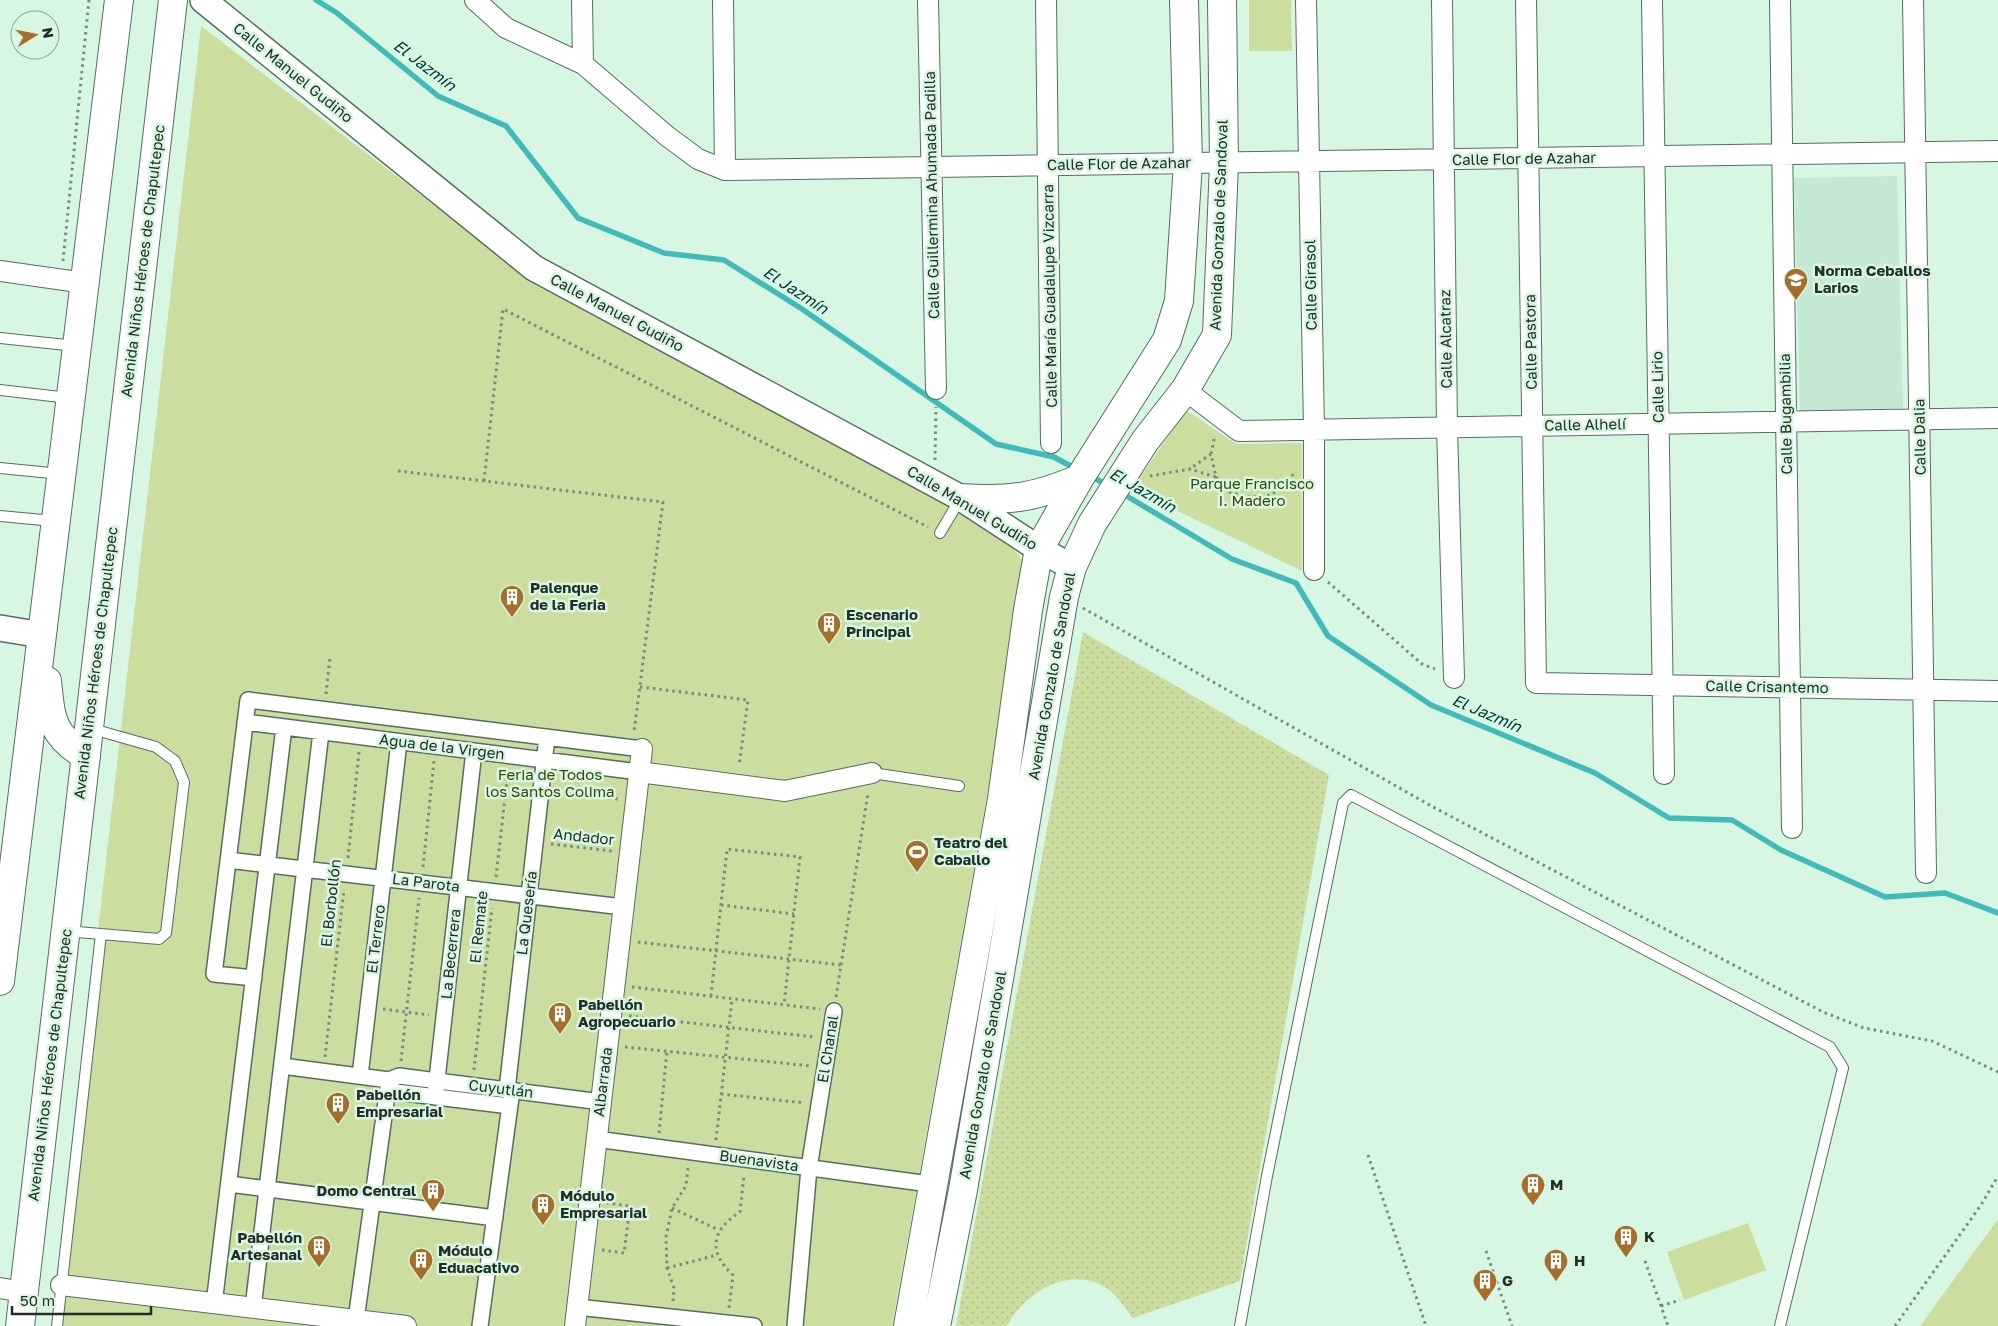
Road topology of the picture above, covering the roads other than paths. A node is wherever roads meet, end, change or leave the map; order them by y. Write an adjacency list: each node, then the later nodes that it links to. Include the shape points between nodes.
1 (119, 0): 31 (main road)
2 (172, 0): 66 (main road, Avenida Niños Héroes de Chapultepec)
3 (203, 0): 49 (street, Calle Manuel Gudiño, via 534,268)
4 (475, 0): 17 (street, Calle Flor de Azahar, via 506,28)
5 (582, 0): 17 (street)
6 (723, 0): 29 (street)
7 (928, 0): 28 (street, Calle Guillermina Ahumada Padilla)
8 (1046, 0): 27 (street, Calle María Guadalupe Vizcarra)
9 (1184, 0): 25 (main road, Avenida Gonzalo de Sandoval)
10 (1222, 0): 26 (main road, Avenida Gonzalo de Sandoval)
11 (1306, 0): 24 (street, Calle Girasol)
12 (1442, 0): 23 (street, Calle Alcatraz)
13 (1526, 0): 22 (street, Calle Pastora)
14 (1652, 0): 21 (street, Calle Lirio)
15 (1780, 0): 20 (street, Calle Bugambilia)
16 (1913, 0): 19 (street, Calle Dalia)
17 (583, 64): 29 (street, Calle Flor de Azahar, via 682,148 698,159)
18 (1998, 151): 19 (street, Calle Flor de Azahar)
19 (1915, 152): 20 (street, Calle Flor de Azahar); 39 (street, Calle Dalia)
20 (1782, 155): 21 (street, Calle Flor de Azahar); 40 (street, Calle Bugambilia)
21 (1654, 157): 22 (street, Calle Flor de Azahar); 41 (street, Calle Lirio)
22 (1528, 158): 23 (street, Calle Flor de Azahar); 42 (street, Calle Pastora)
23 (1444, 160): 24 (street, Calle Flor de Azahar); 43 (street, Calle Alcatraz)
24 (1309, 162): 26 (street, Calle Flor de Azahar); 44 (street, Calle Girasol)
25 (1188, 163): 26 (street, Calle Flor de Azahar); 27 (street, Calle Flor de Azahar); 47 (main road, Avenida Gonzalo de Sandoval, via 1179,301 1167,340)
26 (1224, 163): 36 (main road, Avenida Gonzalo de Sandoval, via 1217,335)
27 (1048, 165): 28 (street, Calle Flor de Azahar); 45 (street, Calle María Guadalupe Vizcarra)
28 (932, 167): 29 (street, Calle Flor de Azahar); 34 (street, Calle Guillermina Ahumada Padilla)
29 (725, 170)
30 (0, 271): 31 (street)
31 (85, 283): 33 (main road)
32 (0, 338): 33 (lane)
33 (77, 346): 37 (main road)
34 (936, 389)
35 (0, 390): 37 (lane)
36 (1185, 390): 44 (street, Calle Alhelí, via 1239,431); 54 (main road, Avenida Gonzalo de Sandoval, via 1145,441 1125,485 1092,524)
37 (71, 398): 48 (main road)
38 (1998, 418): 39 (street, Calle Alhelí)
39 (1920, 420): 40 (street, Calle Alhelí); 62 (street, Calle Dalia)
40 (1787, 422): 41 (street, Calle Alhelí); 61 (street, Calle Bugambilia)
41 (1659, 424): 42 (street, Calle Alhelí); 60 (street, Calle Lirio)
42 (1532, 426): 43 (street, Calle Alhelí); 59 (street, Calle Pastora)
43 (1447, 427): 44 (street, Calle Alhelí); 58 (street, Calle Alcatraz)
44 (1314, 429): 55 (street, Calle Girasol)
45 (1051, 443)
46 (0, 468): 48 (lane)
47 (1083, 473): 49 (main road, via 1033,496 995,500); 53 (main road, Avenida Gonzalo de Sandoval)
48 (62, 474): 51 (main road)
49 (960, 498): 52 (lane); 53 (street, Calle Manuel Gudiño)
50 (0, 516): 51 (lane)
51 (56, 522): 57 (main road)
52 (940, 533)
53 (1039, 550): 54 (street, Calle Manuel Gudiño); 120 (main road, Avenida Gonzalo de Sandoval, via 1000,809)
54 (1072, 567): 121 (main road, Avenida Gonzalo de Sandoval, via 1064,598 964,1190)
55 (1314, 570)
56 (0, 628): 57 (street)
57 (42, 635): 72 (main road, via 51,717 67,745); 89 (main road)
58 (1454, 678)
59 (1536, 684): 60 (street, Calle Crisantemo)
60 (1663, 686): 61 (street, Calle Crisantemo); 76 (street, Calle Lirio)
61 (1790, 688): 62 (street, Calle Crisantemo); 78 (street, Calle Bugambilia)
62 (1924, 690): 63 (street, Calle Crisantemo); 82 (street, Calle Dalia)
63 (1998, 691)
64 (245, 722): 65 (street, Agua de la Virgen); 68 (street, Agua de la Virgen, via 248,700); 79 (street)
65 (284, 727): 67 (street, Agua de la Virgen); 80 (street)
66 (89, 728): 72 (main road, Avenida Niños Héroes de Chapultepec); 88 (lane, via 156,748 175,761 184,782 166,933 159,940)
67 (321, 732): 69 (street, Agua de la Virgen); 81 (street)
68 (547, 737): 70 (street, Agua de la Virgen); 73 (street, La Quesería)
69 (399, 742): 71 (street, Agua de la Virgen); 83 (street, El Terrero)
70 (637, 748): 74 (street, Albarrada)
71 (474, 751): 73 (street, Agua de la Virgen); 84 (street, La Becerrera)
72 (86, 756): 87 (main road, Avenida Niños Héroes de Chapultepec)
73 (544, 760): 74 (street, Agua de la Virgen); 85 (street, La Quesería)
74 (639, 772): 75 (street, via 785,791); 86 (street, Albarrada)
75 (872, 773): 77 (lane)
76 (1664, 774)
77 (959, 786)
78 (1792, 828)
79 (228, 860): 80 (street, La Parota); 90 (street, via 214,974)
80 (268, 865): 81 (street, La Parota); 90 (street)
81 (305, 869): 83 (street, La Parota); 92 (street)
82 (1926, 873)
83 (383, 878): 84 (street, La Parota); 93 (street, El Terrero)
84 (458, 887): 85 (street, La Parota); 94 (street, La Becerrera)
85 (529, 896): 86 (street, La Parota); 96 (street, La Quesería)
86 (623, 907): 98 (street, Albarrada)
87 (66, 931): 88 (lane); 108 (main road, Avenida Niños Héroes de Chapultepec)
88 (101, 934): 107 (lane)
89 (0, 976)
90 (254, 978): 102 (street)
91 (834, 1011): 101 (street, El Chanal)
92 (282, 1066): 93 (street, Cuyutlán); 104 (street)
93 (360, 1076): 95 (street, Cuyutlán)
94 (437, 1081): 95 (street, Cuyutlán, via 399,1076); 96 (street, Cuyutlán); 97 (street, La Becerrera)
95 (388, 1085): 97 (street, Cuyutlán); 105 (street)
96 (509, 1090): 98 (street, Cuyutlán); 99 (street, La Quesería)
97 (435, 1097): 99 (street, Cuyutlán)
98 (601, 1102): 100 (street, Albarrada)
99 (510, 1106): 106 (street, La Quesería)
100 (596, 1140): 101 (street, Buenavista); 111 (street, Albarrada)
101 (808, 1168): 103 (street, Buenavista); 119 (street, El Chanal)
102 (229, 1184): 104 (street); 109 (street)
103 (922, 1184)
104 (267, 1189): 105 (street); 110 (street)
105 (372, 1202): 106 (street); 112 (street)
106 (494, 1218): 117 (street, La Quesería)
107 (61, 1285): 109 (street); 115 (lane)
108 (12, 1290): 114 (main road, Avenida Niños Héroes de Chapultepec)
109 (214, 1304): 110 (street)
110 (253, 1308): 112 (street)
111 (576, 1316): 113 (street)
112 (356, 1320): 116 (street)
113 (687, 1322): 118 (street)
114 (20, 1326)
115 (57, 1326)
116 (406, 1326)
117 (480, 1326)
118 (754, 1326)
119 (795, 1326)
120 (908, 1326)
121 (936, 1326)
122 (1240, 1326): 123 (lane, via 1342,803 1352,795 1830,1047 1844,1068)
123 (1780, 1326)

